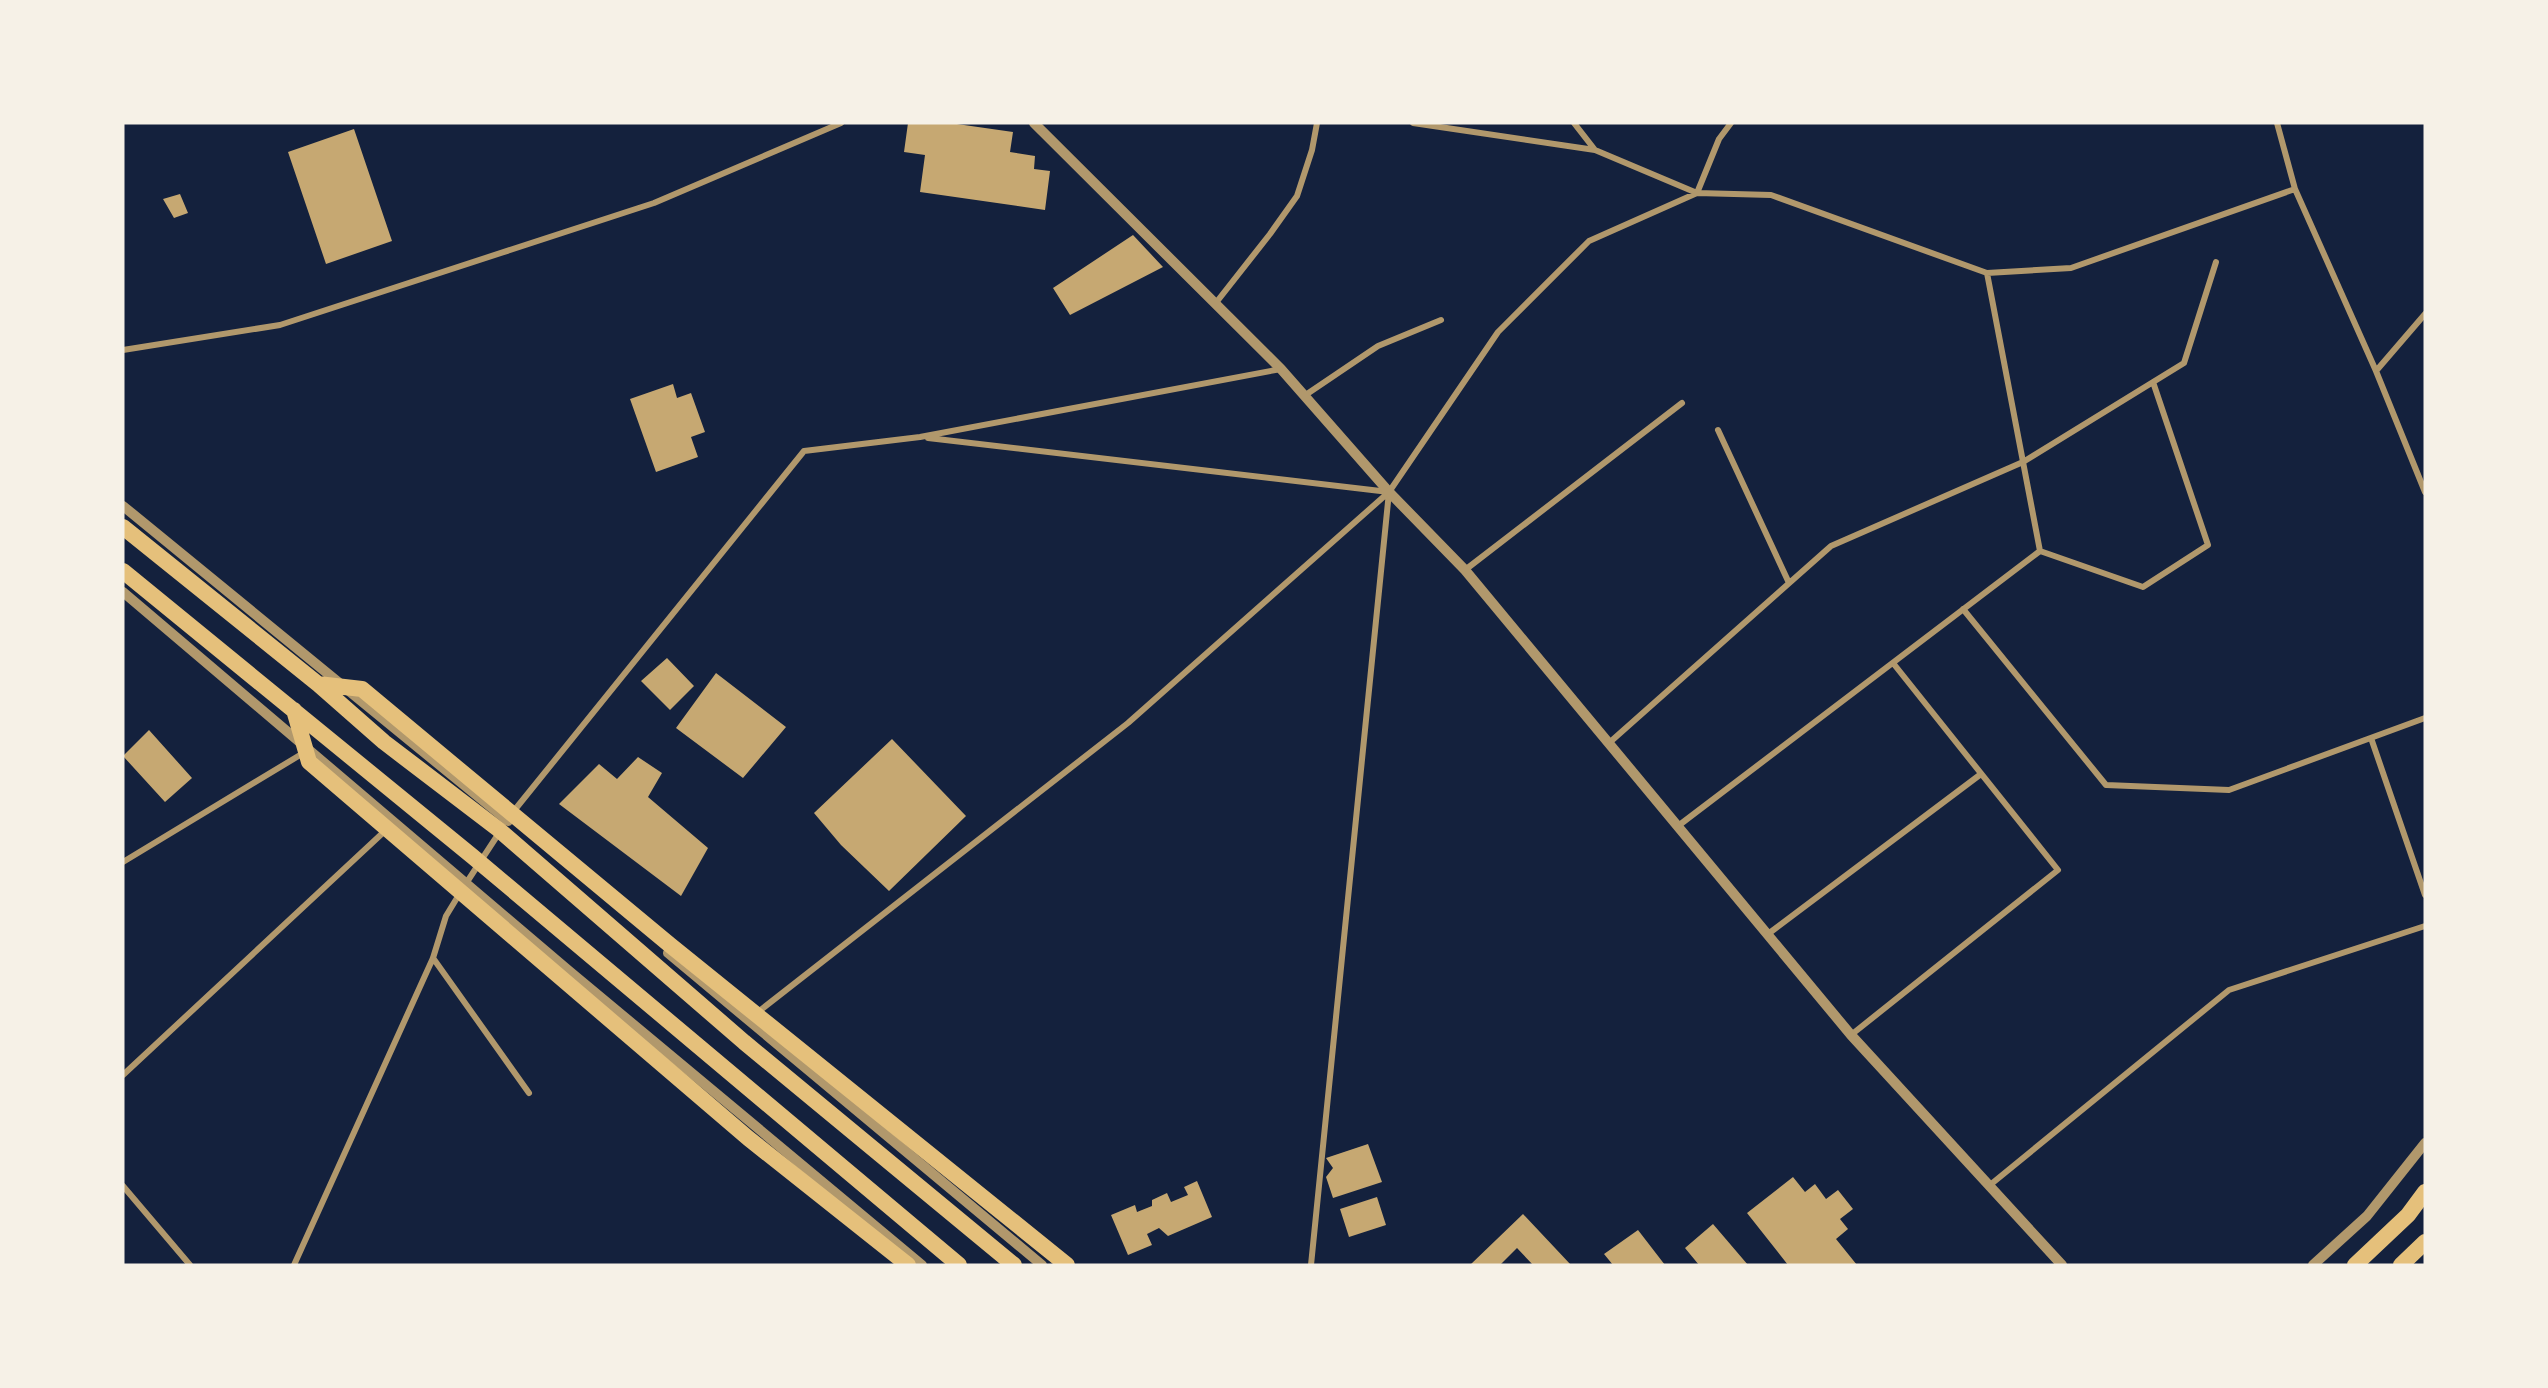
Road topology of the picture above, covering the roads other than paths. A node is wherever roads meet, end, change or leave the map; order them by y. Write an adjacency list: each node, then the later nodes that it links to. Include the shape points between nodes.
1 (841, 123): 16 (street, via 654,203 280,325)
2 (1034, 123): 13 (street)
3 (1317, 123): 13 (street, via 1297,196)
4 (1413, 123): 8 (street)
5 (1575, 123): 8 (street)
6 (1731, 123): 10 (street, via 1719,139)
7 (2277, 123): 9 (street)
8 (1595, 150): 10 (street)
9 (2295, 189): 12 (street, via 2071,268); 18 (street)
10 (1697, 193): 12 (street, via 1771,195); 25 (street, via 1589,241 1498,332)
11 (2216, 262): 19 (street, via 2184,363)
12 (1987, 273): 24 (street)
13 (1215, 304): 17 (street)
14 (2425, 314): 18 (street)
15 (1441, 320): 20 (street, via 1378,346)
16 (123, 350)
17 (1281, 369): 20 (street); 23 (street)
18 (2376, 371): 26 (street)
19 (2153, 382): 24 (street); 29 (street, via 2208,545 2143,587)
20 (1304, 396): 25 (street)
21 (1683, 403): 30 (street)
22 (1718, 430): 32 (street)
23 (920, 436): 25 (street); 43 (street, via 804,451)
24 (2023, 462): 29 (street); 32 (street, via 1831,546)
25 (1389, 492): 30 (street); 52 (street, via 1128,723); 69 (street)
26 (2425, 492)
27 (123, 506): 43 (street)
28 (123, 527): 36 (highway)
29 (2040, 551): 34 (street)
30 (1465, 570): 40 (street)
31 (123, 571): 37 (highway)
32 (1789, 583): 40 (street)
33 (123, 592): 41 (street)
34 (1963, 609): 35 (street); 39 (street, via 2106,785 2229,790)
35 (1893, 663): 42 (street); 45 (street)
36 (318, 684): 66 (highway, via 384,742 498,829 744,1042); 68 (highway, via 362,689 670,945)
37 (293, 709): 63 (highway, via 309,762 748,1138); 65 (highway, via 482,863)
38 (2425, 718): 39 (street)
39 (2371, 738): 48 (street)
40 (1609, 743): 45 (street)
41 (309, 750): 44 (street); 46 (street)
42 (1981, 774): 50 (street); 53 (street, via 2058,870)
43 (507, 820): 47 (street); 52 (street)
44 (394, 822): 47 (street); 54 (street)
45 (1678, 826): 50 (street)
46 (123, 862)
47 (466, 883): 51 (street, via 446,916); 64 (street)
48 (2425, 895)
49 (2425, 926): 57 (street, via 2229,990)
50 (1768, 934): 53 (street)
51 (433, 958): 55 (street); 62 (street)
52 (747, 1020): 67 (street)
53 (1851, 1035): 57 (street)
54 (123, 1075)
55 (529, 1093)
56 (2425, 1143): 71 (street, via 2367,1216)
57 (1990, 1185): 70 (street)
58 (123, 1186): 61 (street)
59 (2425, 1192): 72 (highway, via 2408,1215)
60 (2425, 1242): 73 (highway)
61 (190, 1265)
62 (294, 1265)
63 (908, 1265)
64 (922, 1265)
65 (958, 1265)
66 (1014, 1265)
67 (1042, 1265)
68 (1067, 1265)
69 (1311, 1265)
70 (2062, 1265)
71 (2313, 1265)
72 (2355, 1265)
73 (2401, 1265)

